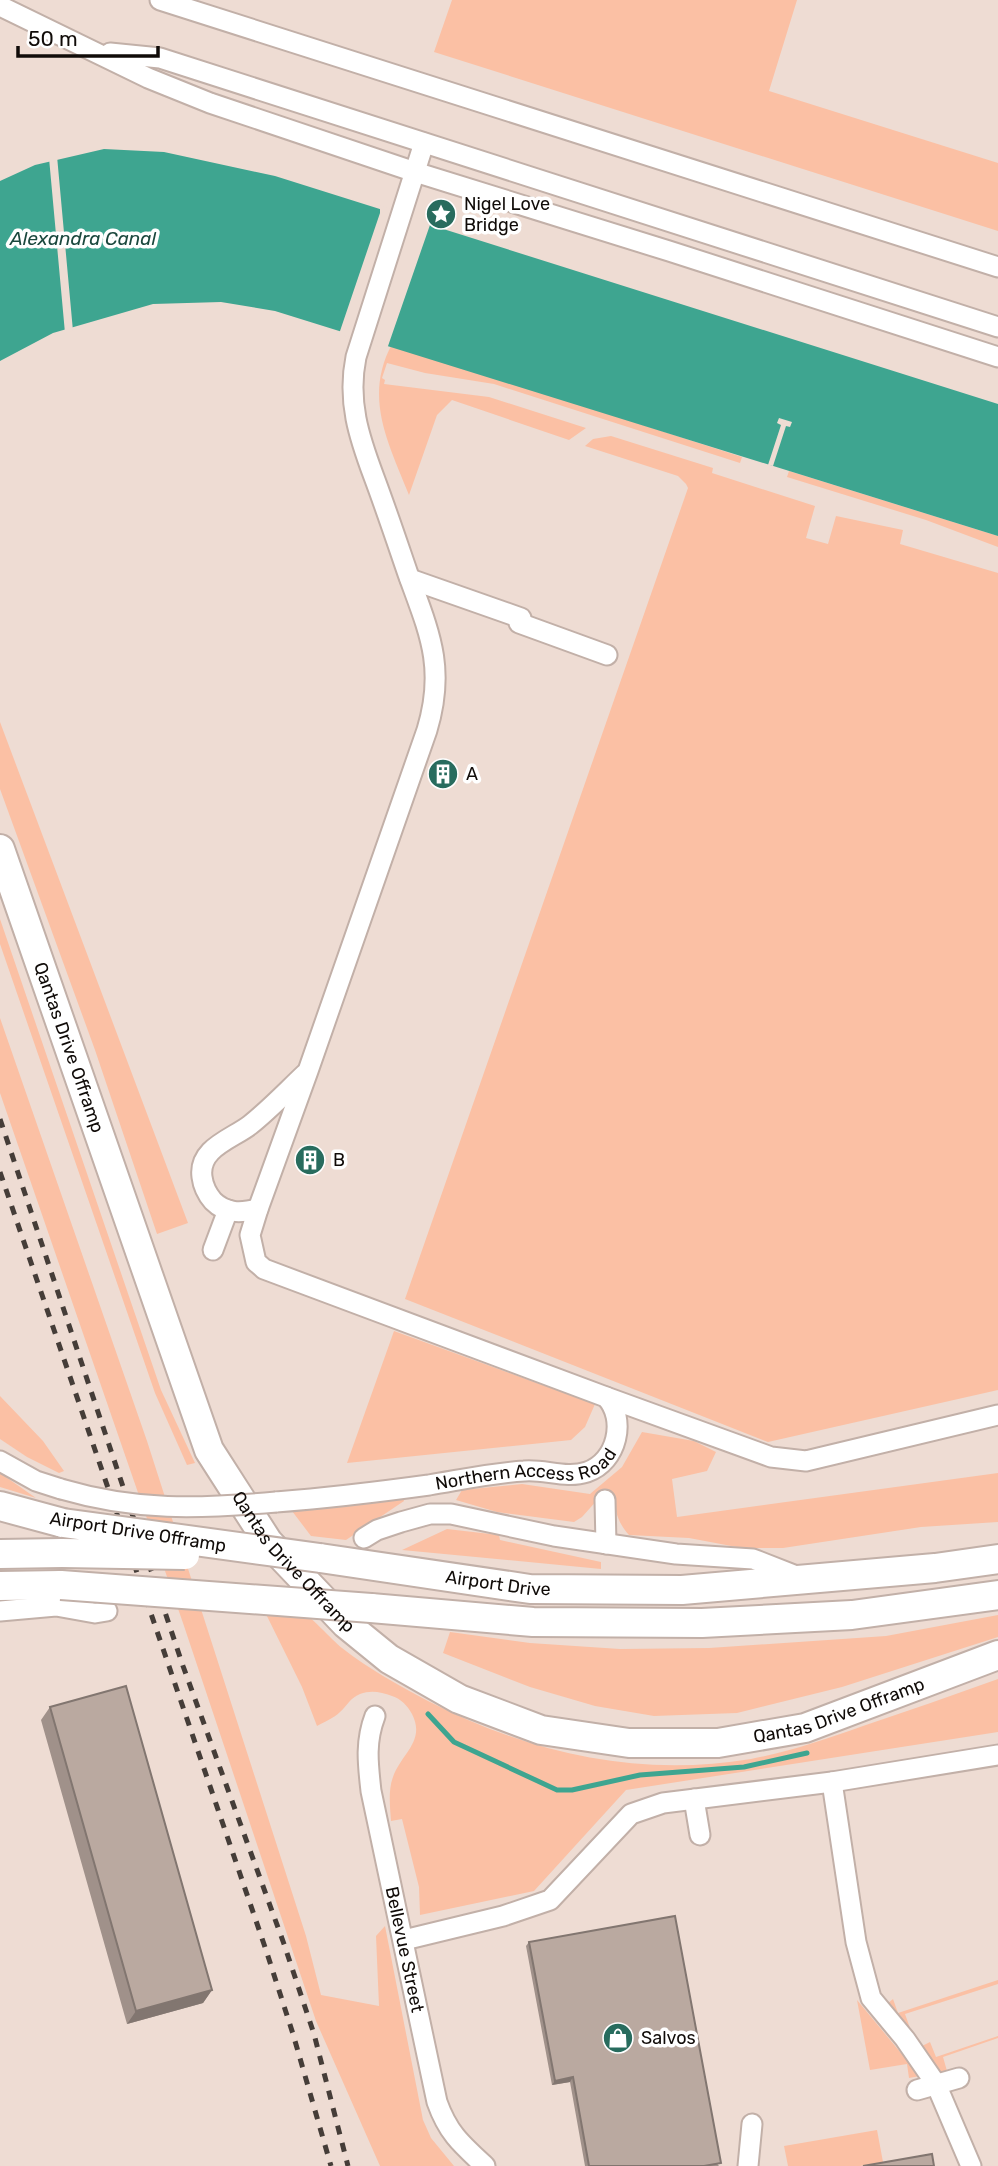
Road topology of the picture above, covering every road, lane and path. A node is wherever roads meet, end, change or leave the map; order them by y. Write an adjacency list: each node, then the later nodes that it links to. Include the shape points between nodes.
1 (160, 0): 6 (street)
2 (0, 6): 3 (street)
3 (99, 52): 4 (street, via 160,58); 5 (street, via 210,103)
4 (424, 143): 5 (street); 7 (street)
5 (415, 172): 8 (street); 9 (street, via 352,384 355,421)
6 (998, 267)
7 (998, 327)
8 (998, 357)
9 (413, 587): 10 (street); 12 (street, via 435,653 432,715)
10 (607, 655)
11 (0, 849): 31 (highway, Qantas Drive Offramp, via 209,1450 268,1542 346,1624 389,1659 459,1699 541,1730 629,1743 718,1743 804,1728)
12 (309, 1071): 13 (street); 14 (street, via 204,1160 204,1187 213,1201)
13 (258, 1209): 14 (street); 16 (street, via 250,1235 256,1262 264,1269)
14 (228, 1210): 15 (street)
15 (213, 1250)
16 (606, 1397): 17 (street, via 771,1457 806,1461); 18 (street, Northern Access Road, bridge, via 616,1413 611,1453 590,1471 566,1475 526,1470 354,1496 160,1508 61,1489)
17 (998, 1415)
18 (0, 1461)
19 (606, 1500): 22 (street)
20 (0, 1506): 24 (highway, Airport Drive Offramp, bridge, via 62,1522)
21 (364, 1538): 22 (street, via 401,1522 451,1514)
22 (606, 1544): 26 (street, via 753,1559)
23 (0, 1554): 24 (highway, Airport Drive, bridge)
24 (320, 1558): 26 (highway, Airport Drive, via 530,1589 682,1590)
25 (998, 1559): 26 (highway, Airport Drive)
26 (807, 1580)
27 (0, 1586): 28 (highway, Airport Drive, bridge, via 61,1585 533,1622 702,1623 852,1615)
28 (998, 1595)
29 (0, 1611): 30 (street, via 56,1606)
30 (107, 1611)
31 (998, 1655)
32 (375, 1716): 37 (street, Bellevue Street, via 367,1755 371,1791)
33 (998, 1755): 34 (street)
34 (832, 1782): 35 (street); 39 (street, via 856,1941 870,1998)
35 (694, 1799): 36 (street); 37 (street, via 631,1814 550,1900)
36 (700, 1835)
37 (404, 1940): 42 (street, Bellevue Street, via 443,2120 453,2137)
38 (959, 2078): 39 (street)
39 (936, 2084): 40 (street); 44 (street)
40 (917, 2090)
41 (752, 2124): 43 (street)
42 (485, 2166)
43 (748, 2166)
44 (971, 2166)

